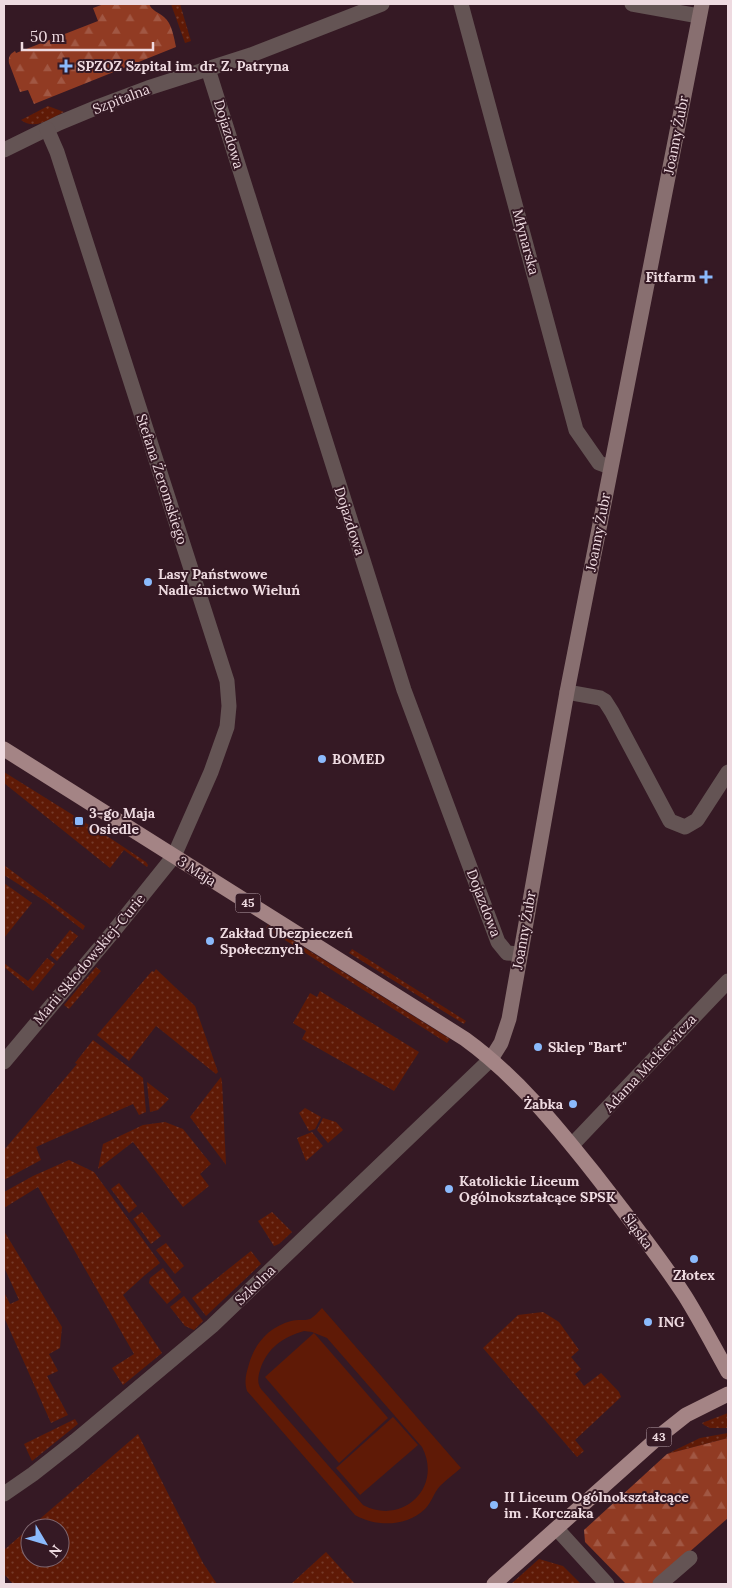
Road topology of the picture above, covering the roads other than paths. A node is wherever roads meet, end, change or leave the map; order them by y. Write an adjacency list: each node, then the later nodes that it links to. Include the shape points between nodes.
1 (382, 4): 5 (street, Szpitalna)
2 (461, 4): 8 (street, Młynarska, via 576,430 599,463)
3 (632, 4): 4 (street)
4 (700, 10): 8 (street, Joanny Żubr)
5 (208, 69): 6 (street, Szpitalna, via 148,88); 13 (street, Dojazdowa, via 404,690 498,942 507,953)
6 (48, 129): 7 (street, Szpitalna); 12 (street, Stefana Żeromskiego, via 227,681 229,706 225,734)
7 (4, 150)
8 (610, 467): 9 (street, Joanny Żubr)
9 (567, 692): 11 (street, via 605,701 670,821 685,827 697,820); 13 (street, Joanny Żubr)
10 (4, 749): 12 (main road, 3 Maja / 45)
11 (728, 772)
12 (174, 856): 15 (main road, 3 Maja / 45, via 465,1039); 16 (street, Marii Skłodowskiej-Curie)
13 (519, 954): 15 (street, Joanny Żubr, via 509,1019)
14 (728, 981): 17 (street, Adama Mickiewicza)
15 (491, 1059): 17 (main road, Śląska / 45, via 520,1085); 20 (street, Szkolna, via 212,1326 40,1469)
16 (4, 1062)
17 (572, 1145): 18 (main road, Śląska / 45, via 685,1296)
18 (728, 1372)
19 (728, 1394): 21 (main road, 43, via 686,1415)
20 (4, 1494)
21 (557, 1529): 23 (main road, 43); 24 (street)
22 (690, 1558): 25 (street)
23 (494, 1584)
24 (607, 1584)
25 (660, 1584)

